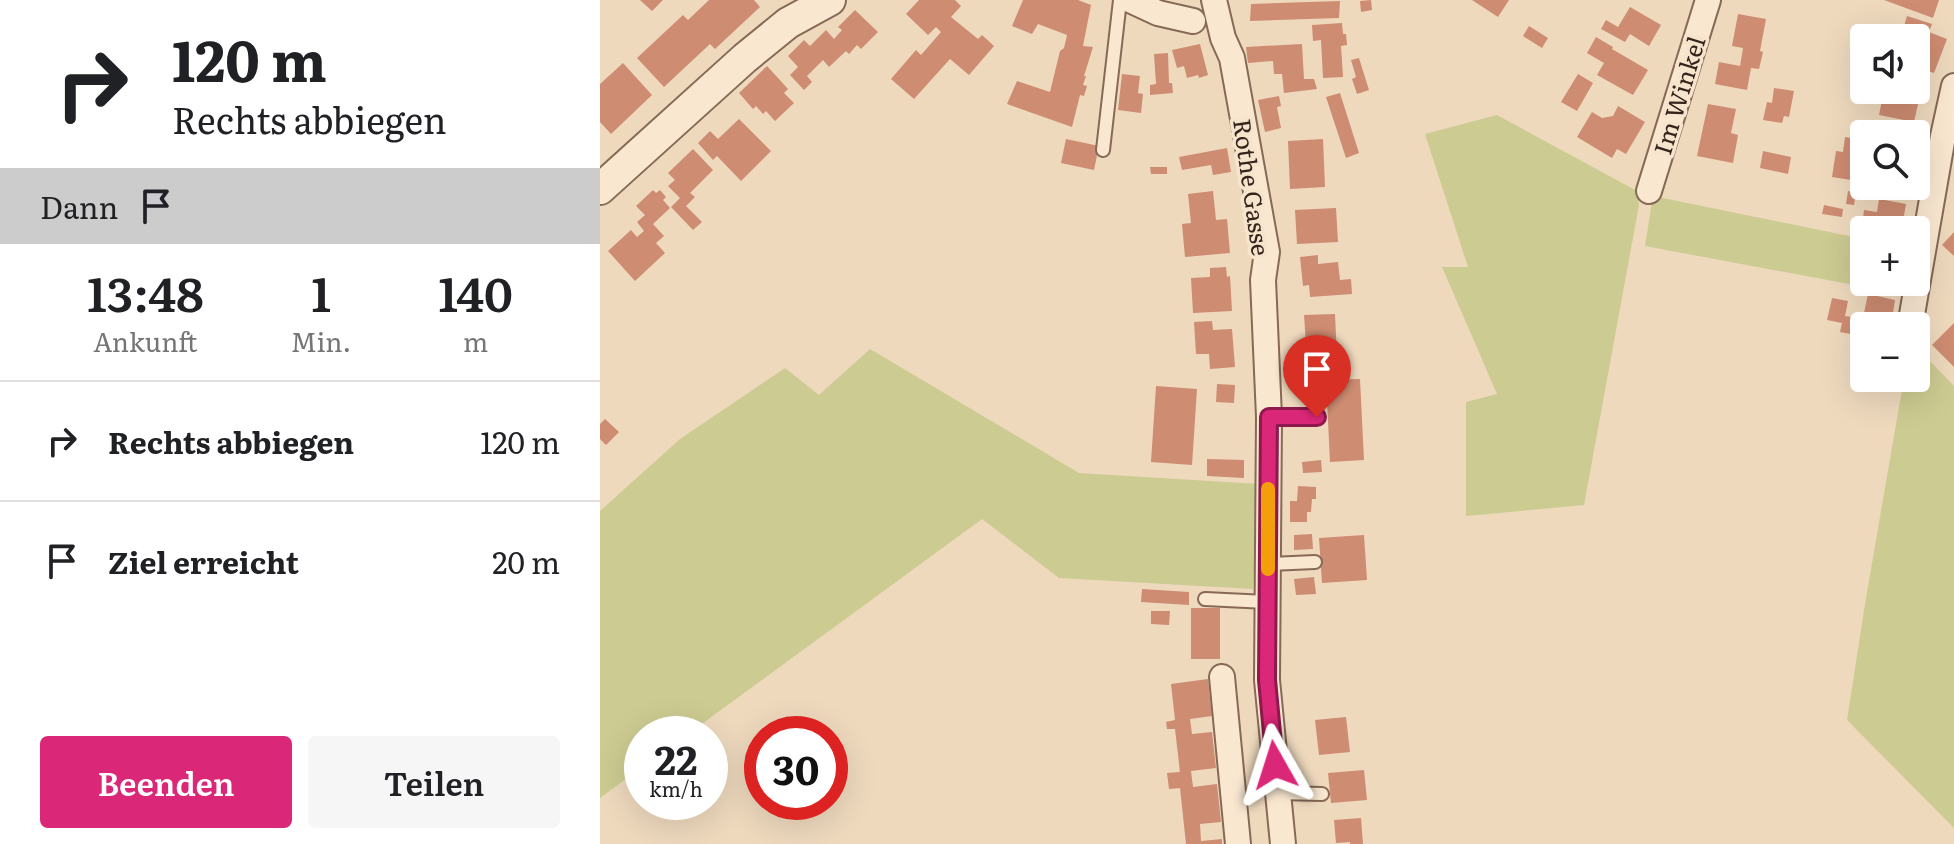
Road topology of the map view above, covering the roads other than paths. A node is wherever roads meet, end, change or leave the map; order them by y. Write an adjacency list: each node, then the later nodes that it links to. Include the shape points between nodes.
1 (830, 0): 9 (street, via 788,23 745,58)
2 (1120, 0): 8 (lane)
3 (1130, 0): 6 (street)
4 (1708, 0): 10 (street, Im Winkel)
5 (1217, 10): 12 (street, Rothe Gasse, via 1232,58 1267,252 1263,280)
6 (1193, 21)
7 (1954, 86): 11 (street)
8 (1103, 150)
9 (600, 189)
10 (1649, 191)
11 (1912, 312)
12 (1269, 417): 13 (lane); 15 (street, Rothe Gasse)
13 (1317, 417)
14 (1315, 562): 15 (lane)
15 (1268, 564): 17 (street, Rothe Gasse)
16 (1205, 599): 17 (lane)
17 (1267, 602): 19 (street, Rothe Gasse, via 1267,680)
18 (1222, 677): 21 (street)
19 (1278, 793): 20 (lane); 22 (street, Rothe Gasse)
20 (1322, 794)
21 (1238, 844)
22 (1283, 844)

